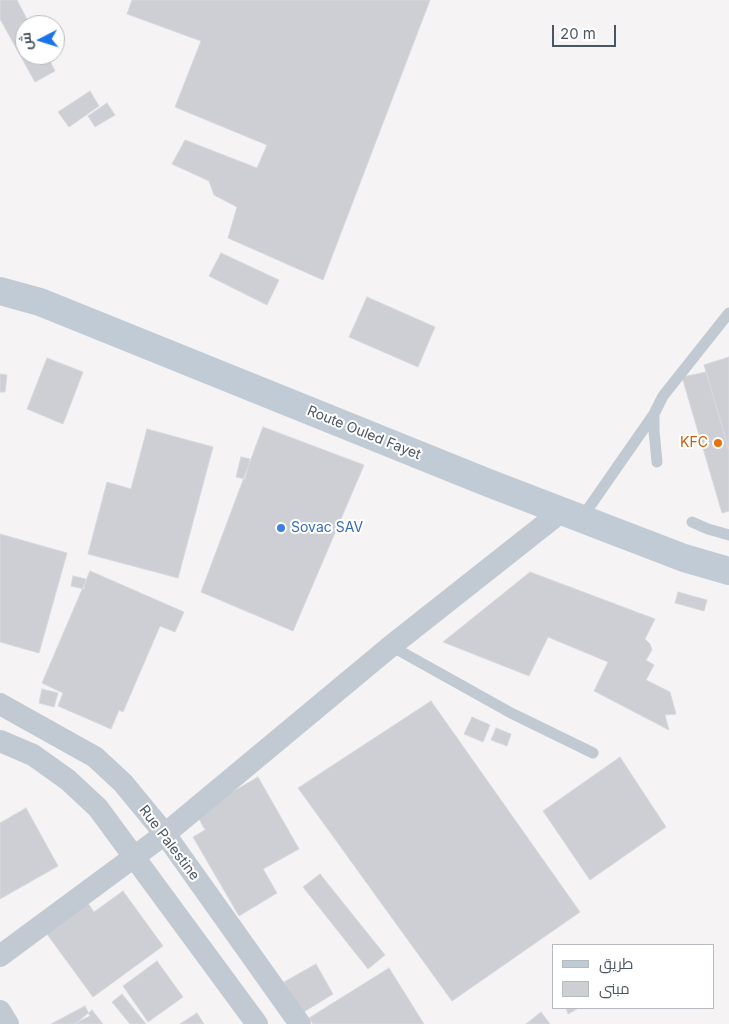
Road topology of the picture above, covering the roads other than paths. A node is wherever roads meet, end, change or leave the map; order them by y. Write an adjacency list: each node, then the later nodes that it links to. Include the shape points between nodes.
1 (0, 292): 5 (main road, Route Ouled Fayet, via 40,302)
2 (729, 313): 3 (lane, via 663,396)
3 (654, 414): 4 (lane); 5 (lane)
4 (657, 462)
5 (572, 515): 8 (main road, Route Ouled Fayet, via 684,558); 9 (street)
6 (692, 522): 7 (lane)
7 (729, 534)
8 (729, 571)
9 (391, 646): 12 (lane, via 510,713); 13 (street)
10 (0, 704): 13 (street, Rue Palestine, via 95,758 123,784)
11 (0, 741): 14 (street, via 33,755 68,780 98,808)
12 (593, 754)
13 (165, 834): 14 (street); 19 (street, Rue Palestine)
14 (134, 856): 15 (street); 18 (street)
15 (0, 956)
16 (0, 1011): 17 (street)
17 (8, 1024)
18 (257, 1024)
19 (300, 1024)

